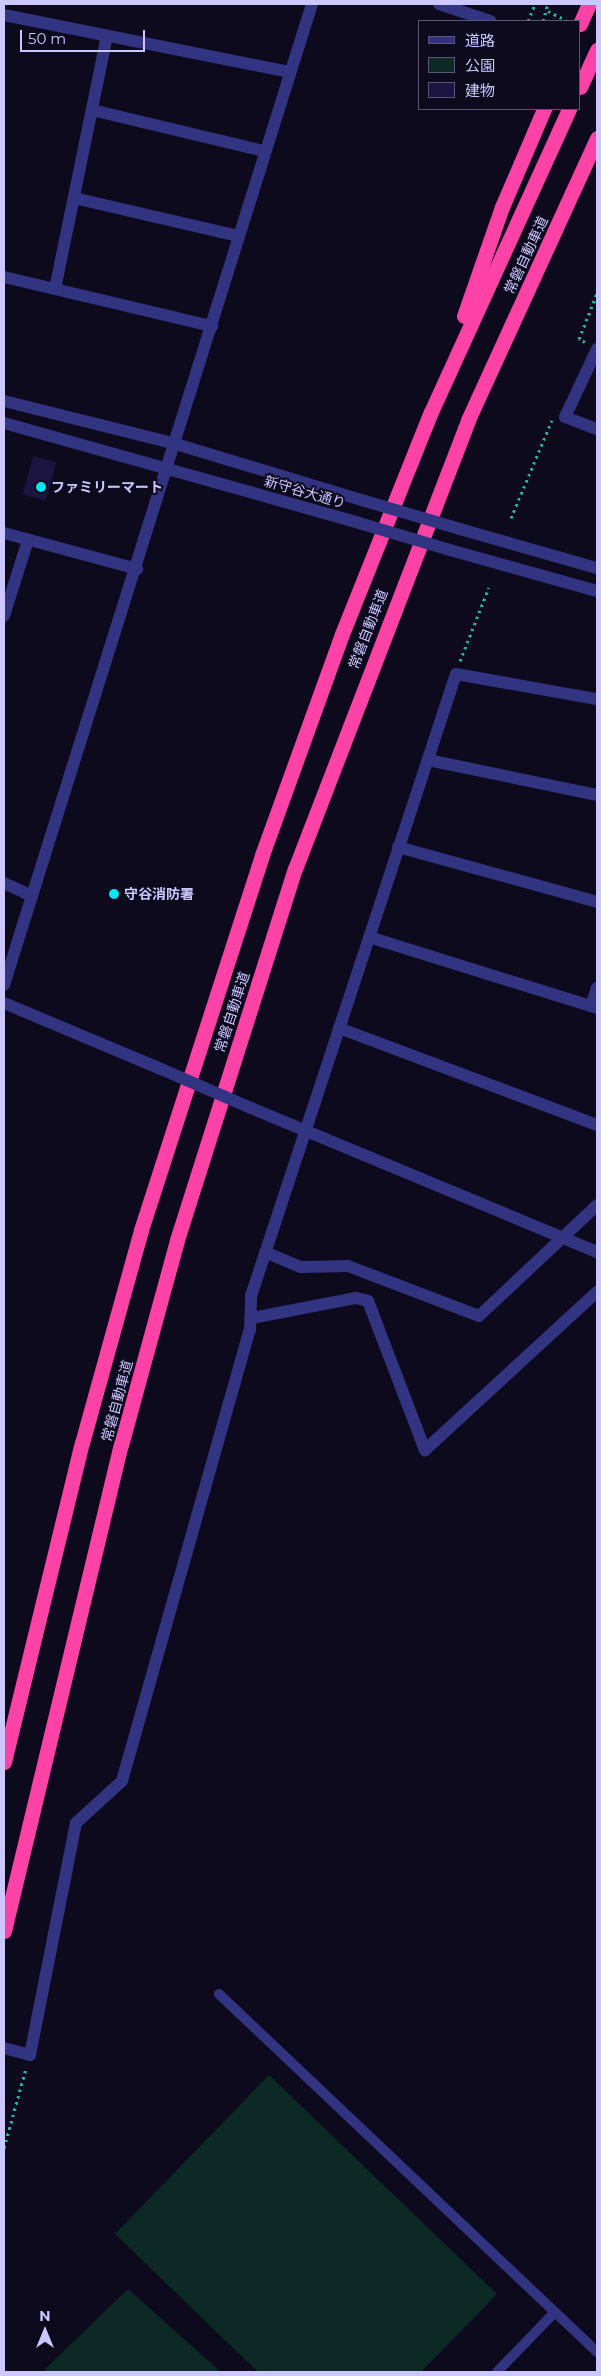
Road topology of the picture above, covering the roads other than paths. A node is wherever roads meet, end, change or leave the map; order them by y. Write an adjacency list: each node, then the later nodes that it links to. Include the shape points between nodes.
1 (312, 4): 9 (street)
2 (439, 4): 5 (street)
3 (589, 4): 6 (highway)
4 (4, 15): 7 (street)
5 (487, 20)
6 (581, 22)
7 (107, 36): 9 (street); 11 (street)
8 (597, 50): 10 (highway)
9 (290, 72): 15 (street)
10 (581, 85)
11 (92, 110): 15 (street); 16 (street)
12 (544, 110): 23 (highway, via 502,207)
13 (569, 110): 23 (highway, 常磐自動車道)
14 (597, 138): 56 (highway, 常磐自動車道, via 468,420 295,869 172,1259 62,1682)
15 (264, 151): 17 (street)
16 (74, 198): 17 (street); 19 (street)
17 (238, 236): 20 (street)
18 (4, 277): 19 (street)
19 (55, 289): 20 (street)
20 (212, 326): 26 (street)
21 (592, 346): 25 (street, via 565,417)
22 (4, 401): 26 (street, 新守谷大通り)
23 (431, 412): 55 (highway, 常磐自動車道, via 342,634 200,1037 82,1443)
24 (4, 423): 27 (street, 新守谷大通り)
25 (597, 429)
26 (176, 444): 27 (street); 30 (street, 新守谷大通り, bridge)
27 (169, 468): 31 (street); 32 (street, 新守谷大通り, bridge)
28 (4, 533): 29 (street)
29 (28, 540): 31 (street); 33 (street)
30 (597, 568)
31 (137, 569): 39 (street)
32 (597, 591)
33 (4, 616)
34 (597, 698): 35 (street, via 456,674)
35 (428, 760): 36 (street); 37 (street)
36 (597, 795)
37 (398, 848): 40 (street); 41 (street)
38 (4, 883): 39 (street)
39 (32, 896): 42 (street)
40 (597, 902)
41 (369, 937): 45 (street); 46 (street)
42 (4, 984)
43 (597, 988): 45 (street)
44 (4, 1003): 48 (street, bridge)
45 (594, 1007)
46 (339, 1028): 47 (street); 48 (street)
47 (597, 1125)
48 (307, 1130): 50 (street); 51 (street)
49 (597, 1205): 50 (street)
50 (564, 1240): 51 (street, via 479,1316 348,1266 301,1267); 52 (street)
51 (265, 1252): 54 (street, via 251,1296)
52 (597, 1252)
53 (597, 1292): 54 (street, via 425,1450 368,1301 356,1298)
54 (252, 1318): 58 (street, via 122,1781 76,1823 30,2055)
55 (4, 1762)
56 (4, 1932)
57 (219, 1994): 59 (lane)
58 (4, 2048)
59 (554, 2312): 60 (lane); 61 (lane)
60 (597, 2352)
61 (497, 2372)

